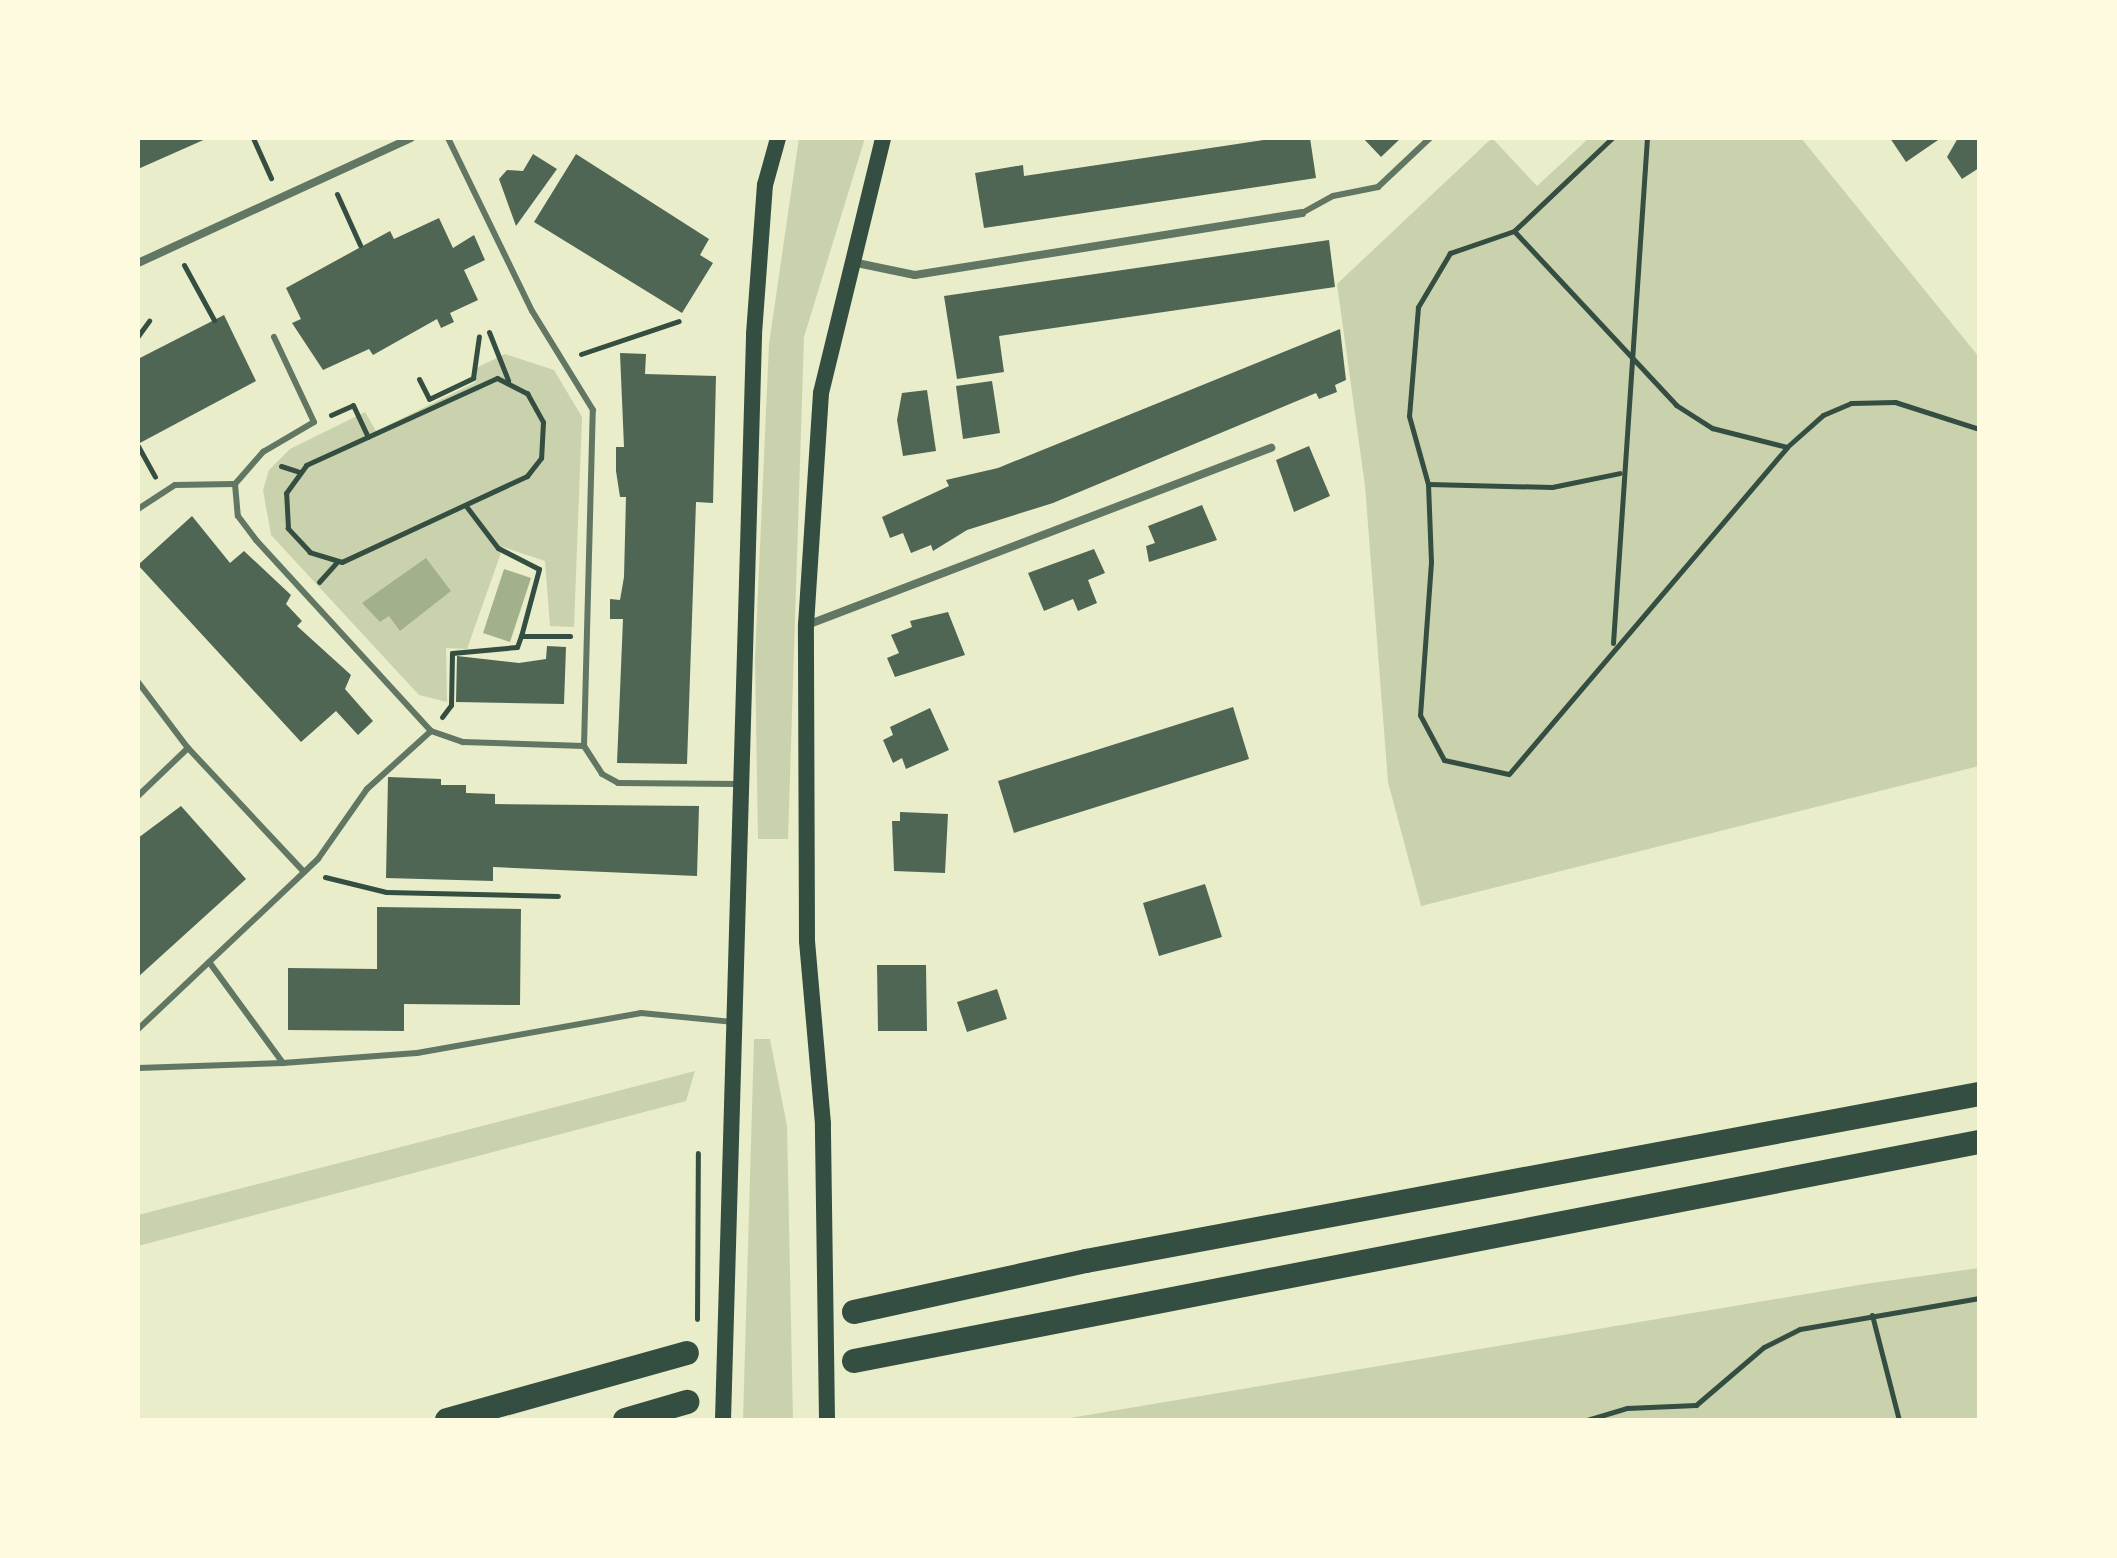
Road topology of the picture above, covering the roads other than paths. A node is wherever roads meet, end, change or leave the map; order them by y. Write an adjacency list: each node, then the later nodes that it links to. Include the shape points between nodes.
1 (411, 138): 8 (street)
2 (448, 138): 16 (lane, via 532,311 593,410)
3 (778, 138): 18 (main road, via 765,185 754,334)
4 (883, 138): 7 (main road)
5 (1430, 138): 6 (lane, via 1378,187 1333,196)
6 (1302, 213): 7 (street, via 915,275)
7 (847, 261): 13 (main road, via 821,393)
8 (138, 262)
9 (274, 337): 11 (lane, via 314,422 263,452)
10 (1271, 448): 13 (street)
11 (235, 484): 12 (lane, via 175,485); 15 (lane, via 238,516 256,540)
12 (138, 509)
13 (806, 625): 32 (main road, via 807,941 823,1124)
14 (138, 682): 17 (lane)
15 (431, 731): 16 (lane, via 463,742); 20 (lane, via 367,789)
16 (584, 746): 18 (lane, via 602,774 618,783)
17 (188, 748): 19 (lane); 20 (lane)
18 (742, 783): 22 (main road)
19 (138, 796)
20 (304, 872): 21 (lane)
21 (209, 962): 23 (lane); 24 (lane)
22 (736, 1022): 24 (lane, via 641,1013 417,1053); 35 (main road)
23 (138, 1029)
24 (283, 1063): 25 (lane)
25 (138, 1068)
26 (1979, 1094): 28 (highway, via 1086,1261)
27 (1979, 1142): 30 (highway)
28 (854, 1312)
29 (687, 1353): 33 (highway)
30 (854, 1361)
31 (687, 1402): 34 (highway)
32 (827, 1419)
33 (447, 1420)
34 (625, 1420)
35 (723, 1420)

